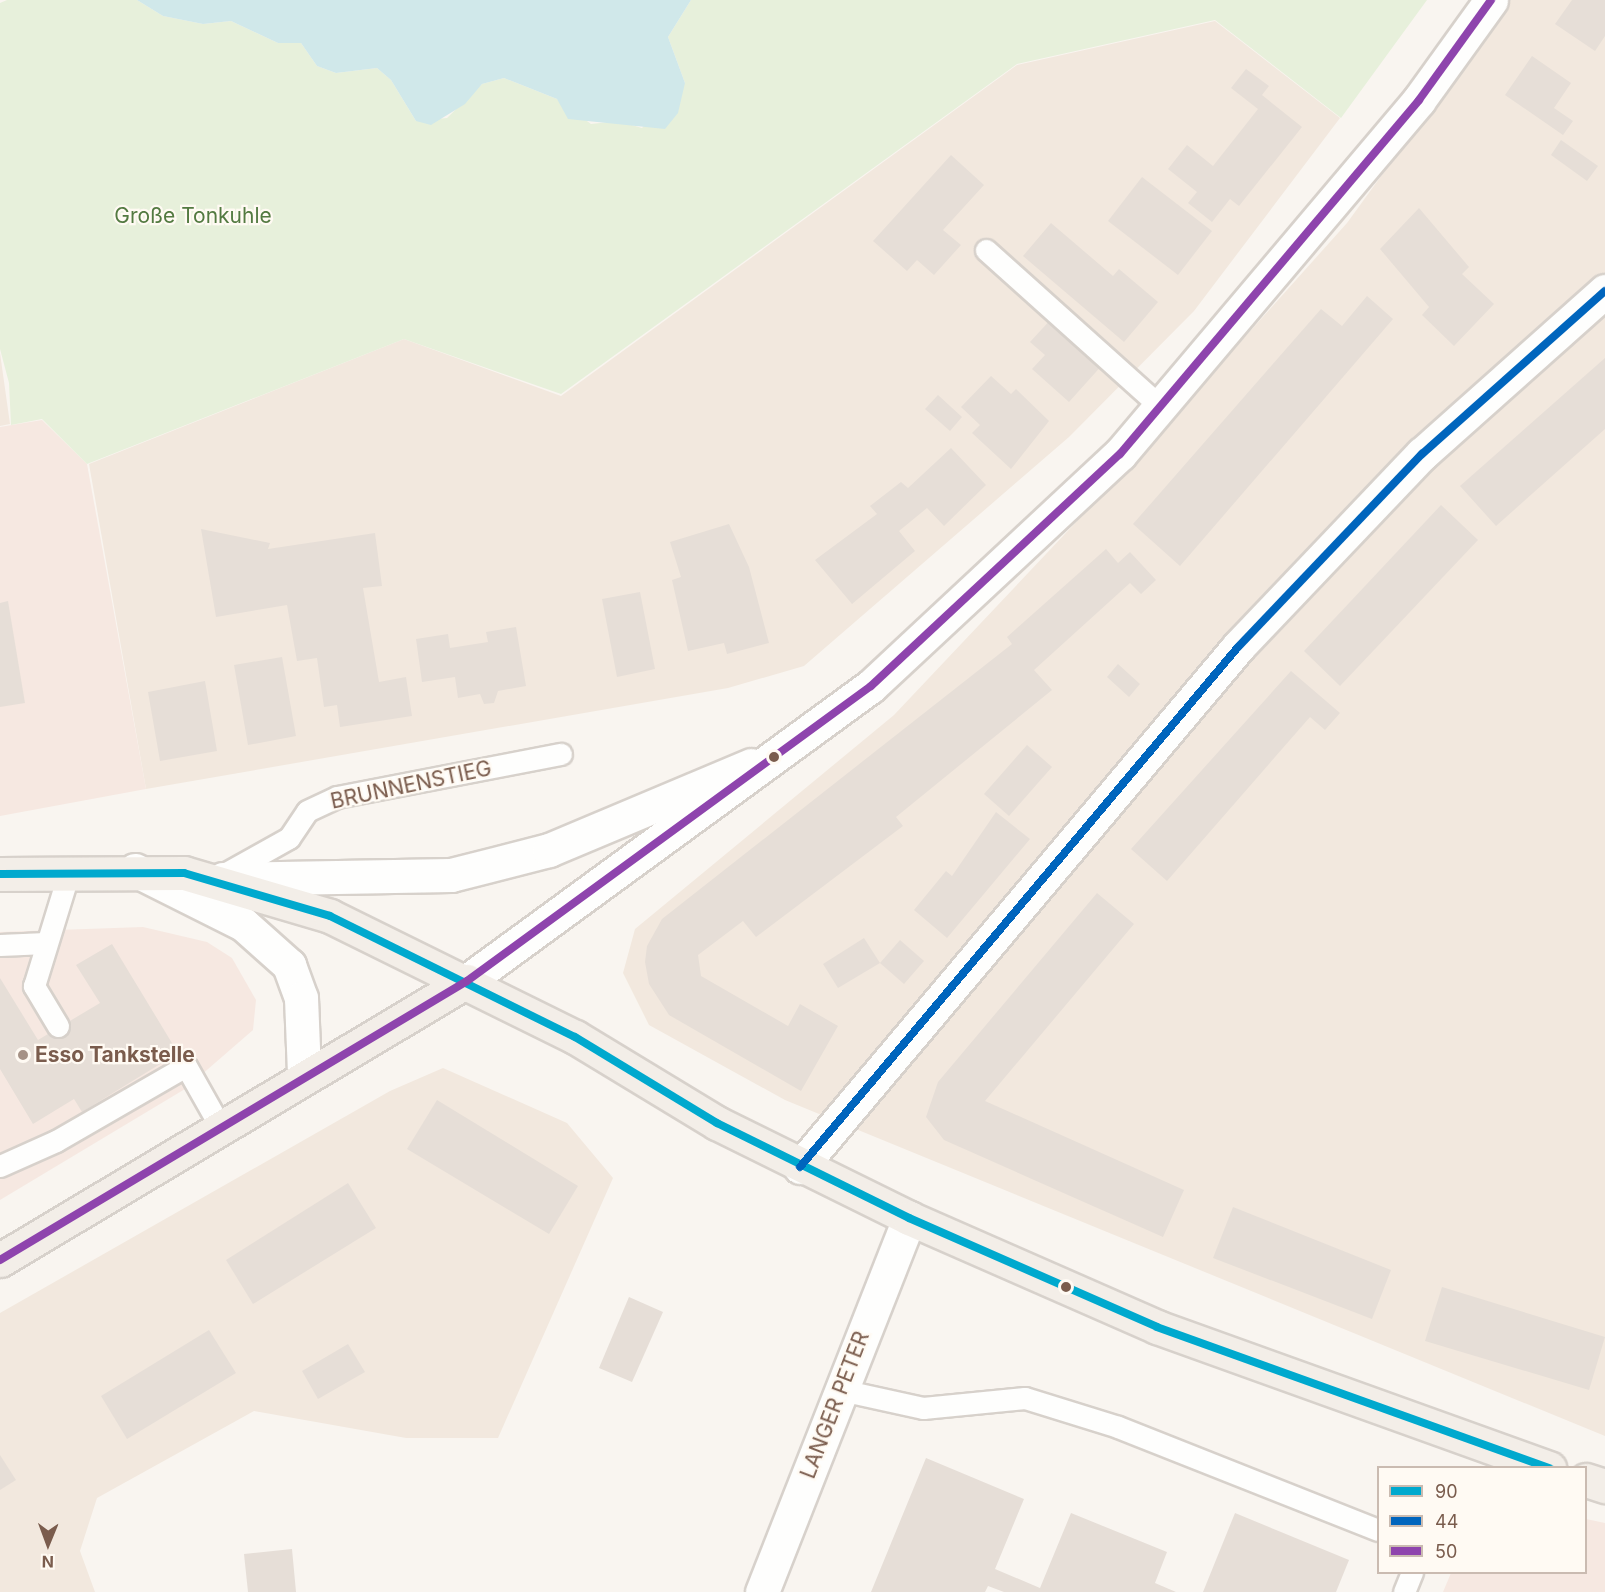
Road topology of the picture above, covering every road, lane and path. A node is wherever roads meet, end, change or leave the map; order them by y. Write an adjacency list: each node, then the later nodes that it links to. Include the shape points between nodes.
1 (1491, 0): 4 (street, via 1419,100)
2 (986, 250): 4 (lane)
3 (1605, 291): 18 (street, via 1422,454 1238,647)
4 (1161, 407): 5 (street, via 1120,454 871,686)
5 (780, 753): 10 (street, via 549,850 451,875); 13 (street)
6 (561, 754): 10 (lane, BRUNNENSTIEG, via 337,797 307,812 289,838)
7 (70, 869): 8 (main road); 9 (main road); 11 (lane)
8 (134, 869): 10 (main road); 15 (street, via 243,924 289,964 301,998)
9 (0, 874)
10 (215, 879): 13 (main road, via 330,916)
11 (46, 943): 12 (lane); 14 (lane, via 34,986)
12 (0, 945)
13 (467, 981): 15 (main road); 18 (main road)
14 (58, 1026)
15 (304, 1074): 16 (main road)
16 (220, 1126): 17 (lane, via 186,1066); 20 (main road)
17 (0, 1166)
18 (800, 1167): 19 (main road)
19 (909, 1218): 21 (street, LANGER PETER); 22 (main road, via 1167,1331)
20 (0, 1260)
21 (841, 1390): 25 (lane, via 924,1408 1024,1398 1118,1427); 27 (street, LANGER PETER)
22 (1546, 1466)
23 (1587, 1480): 24 (main road)
24 (1605, 1486)
25 (1377, 1530)
26 (1411, 1574): 28 (lane)
27 (762, 1592)
28 (1404, 1592)

